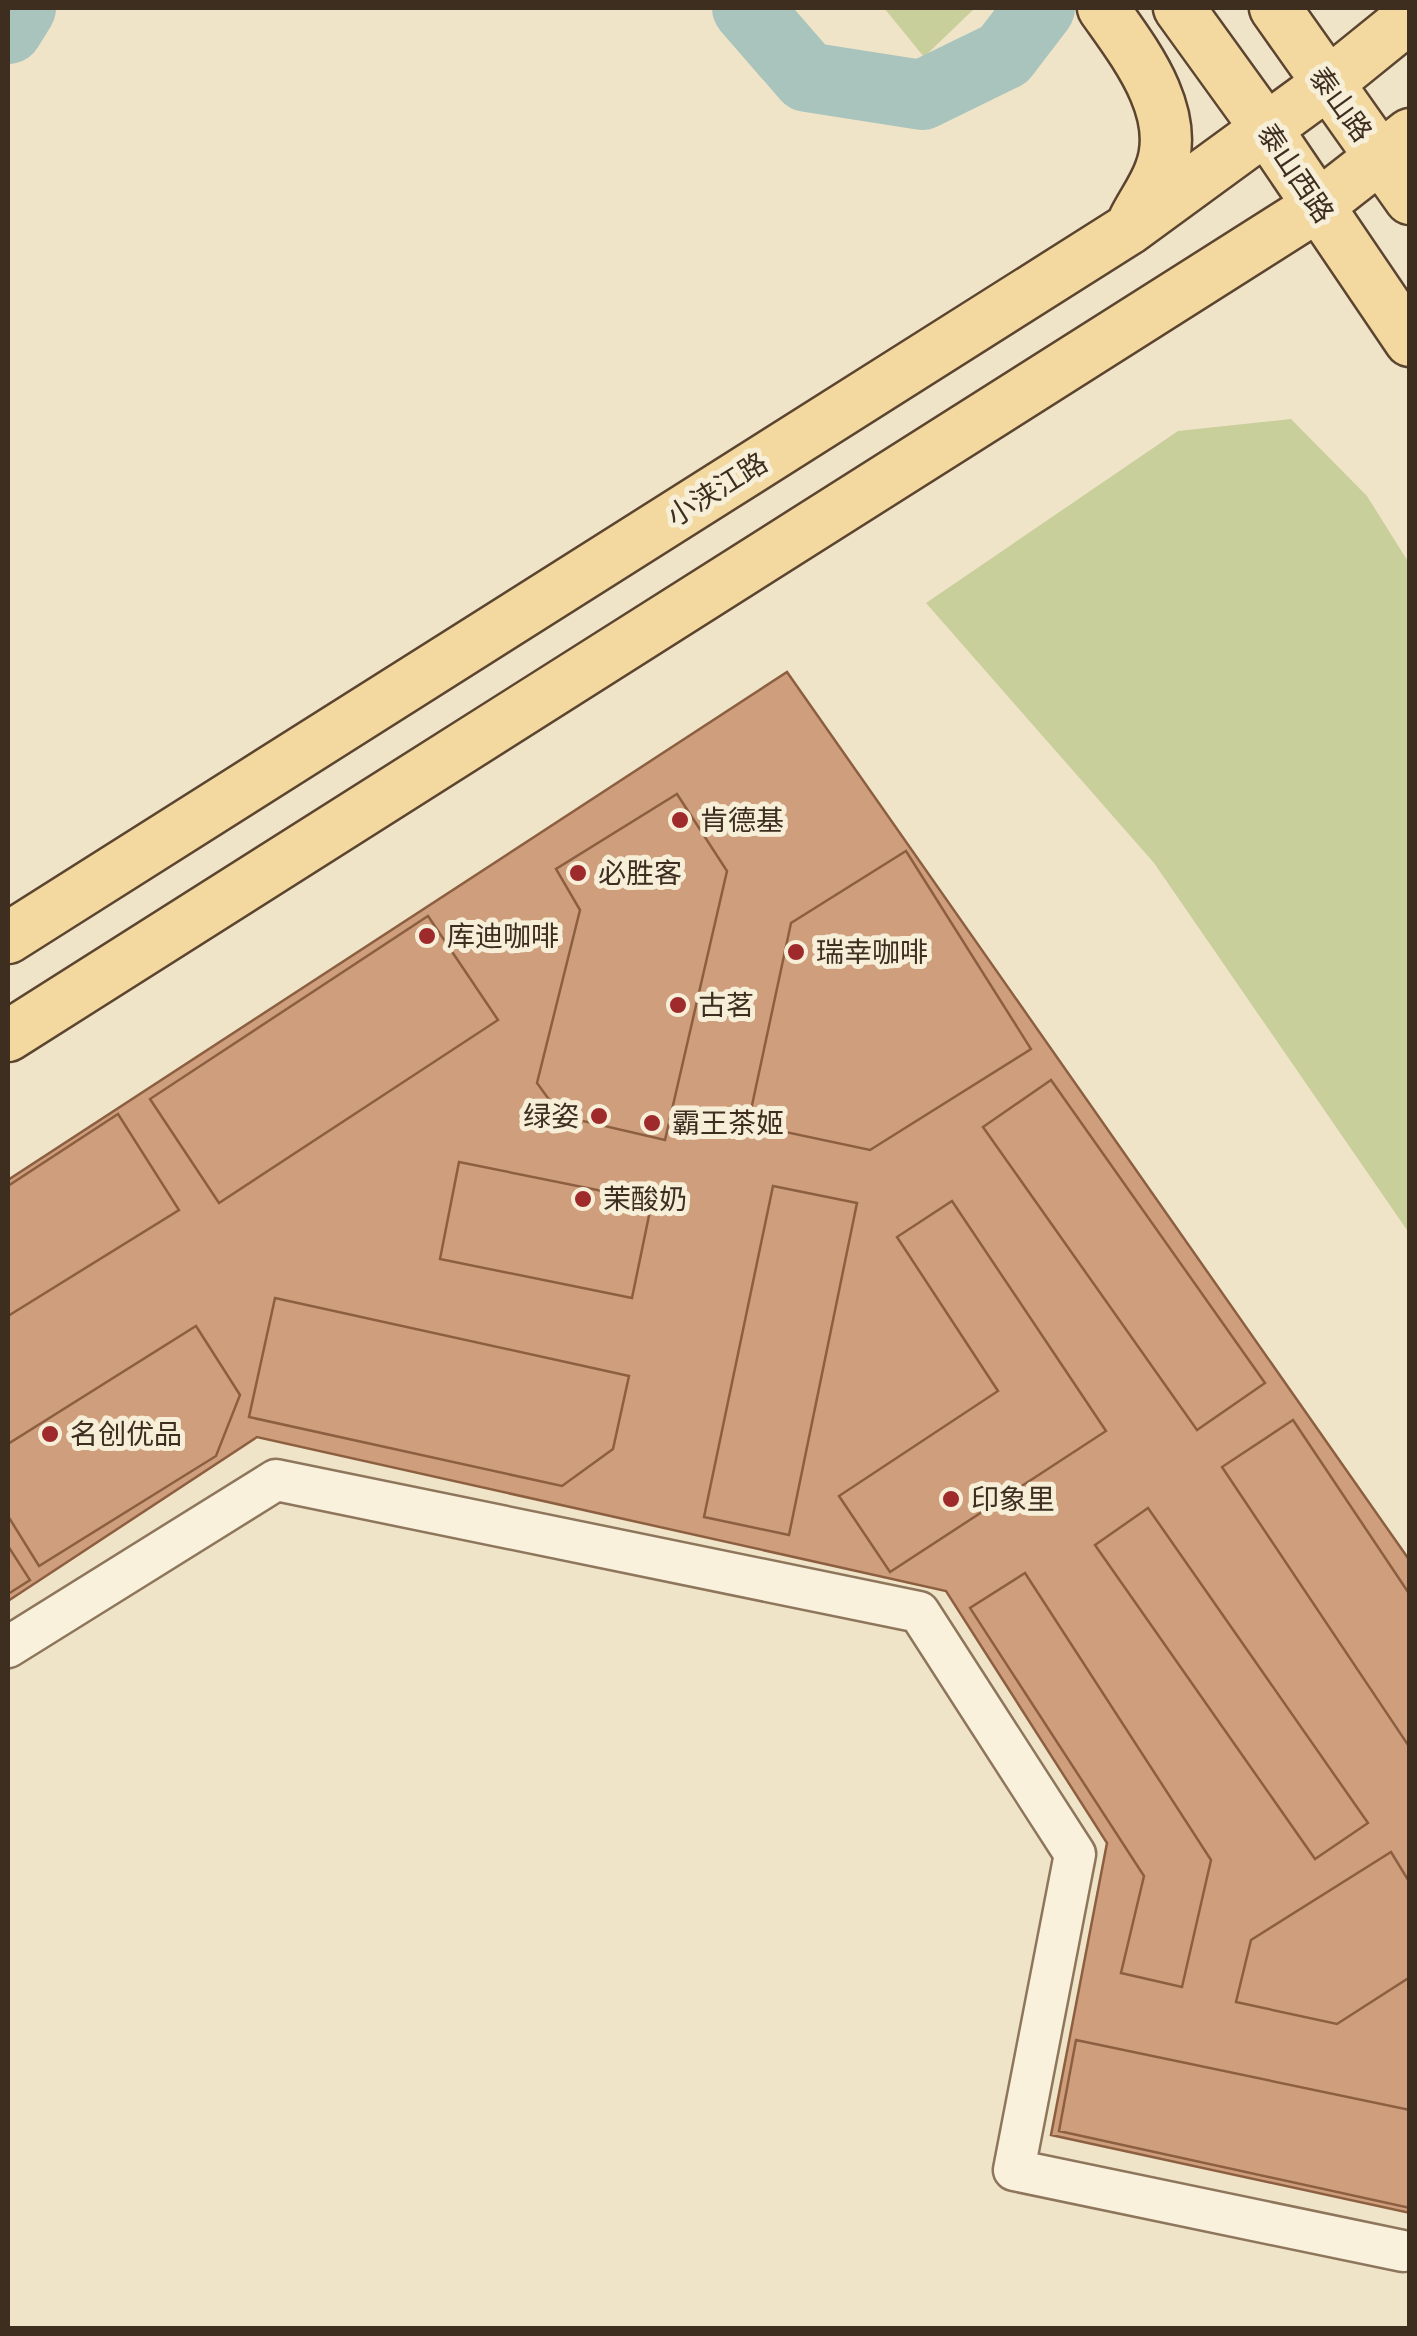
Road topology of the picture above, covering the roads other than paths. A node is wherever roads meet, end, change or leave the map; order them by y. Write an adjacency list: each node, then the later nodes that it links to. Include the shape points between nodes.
1 (1103, 8): 10 (main road, via 1138,57 1167,124 1162,169)
2 (1275, 8): 5 (main road, 泰山路)
3 (1410, 18): 5 (main road, 小浃江路)
4 (1187, 19): 6 (main road, 泰山西路)
5 (1326, 85): 6 (main road, 小浃江路); 7 (main road, 泰山路)
6 (1266, 127): 9 (main road, 泰山西路); 10 (main road, 小浃江路)
7 (1395, 146): 8 (main road, 泰山路); 9 (main road)
8 (1410, 200)
9 (1318, 206): 11 (main road, 泰山西路); 13 (main road)
10 (1129, 228): 12 (main road, 小浃江路)
11 (1410, 341)
12 (8, 938)
13 (8, 1036)
14 (8, 1648): 15 (street, via 276,1480 920,1612 1075,1854 1014,2170)
15 (1404, 2251)

